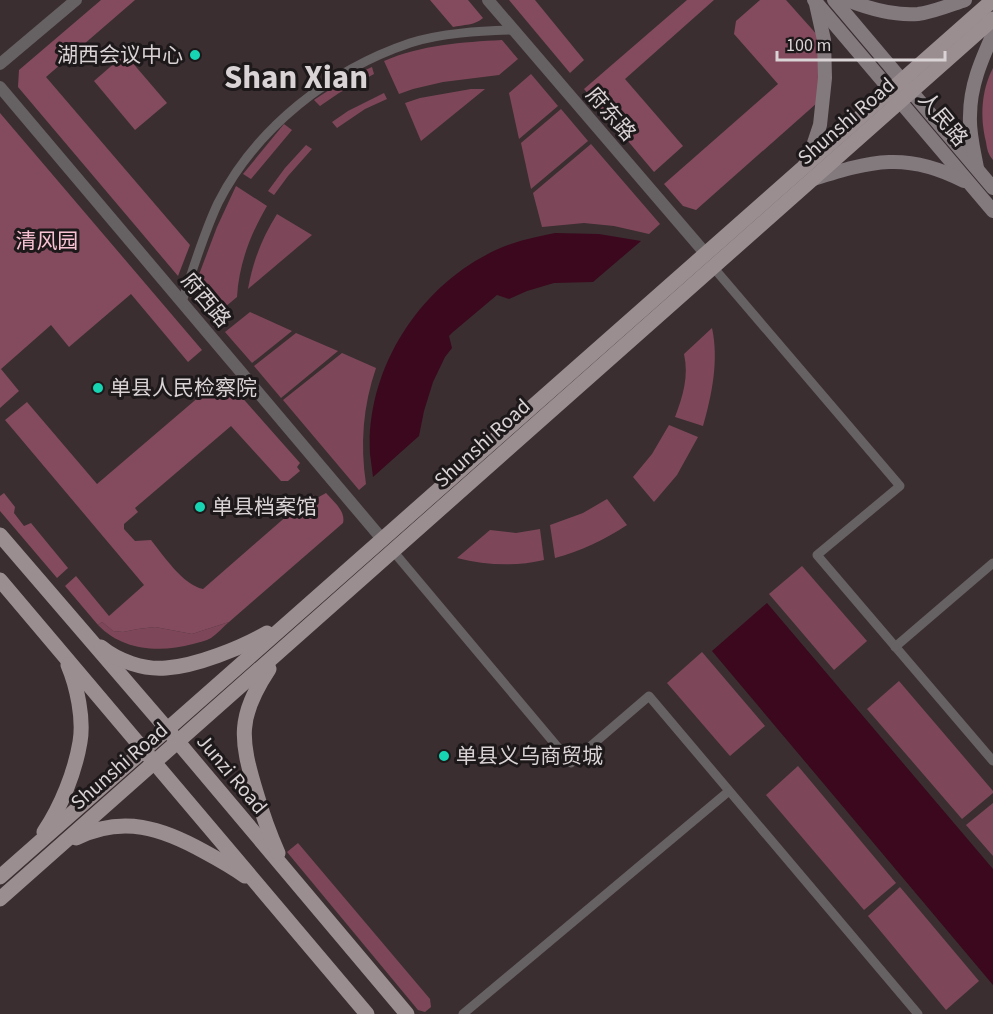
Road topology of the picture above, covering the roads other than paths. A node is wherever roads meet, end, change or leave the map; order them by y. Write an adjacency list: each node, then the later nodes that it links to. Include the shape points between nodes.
1 (76, 0): 11 (street)
2 (488, 0): 9 (street, 府东路)
3 (834, 0): 13 (main road, 人民路)
4 (847, 0): 5 (main road, via 880,11 918,14)
5 (964, 0)
6 (993, 0): 13 (main road, Shunshi Road)
7 (815, 1): 13 (main road, 人民路); 15 (main road, via 824,40 825,78 820,125)
8 (993, 19): 13 (main road, Shunshi Road)
9 (513, 30): 19 (street, 府东路); 21 (street, via 487,30 411,43 352,69 296,108 251,152 233,177 218,204)
10 (993, 34): 14 (main road, via 971,97 969,118)
11 (0, 64)
12 (0, 87): 21 (street, 府西路)
13 (901, 91): 14 (main road, 人民路); 15 (main road, Shunshi Road); 16 (main road, 人民路)
14 (978, 170): 17 (main road, 人民路)
15 (808, 173): 16 (main road, via 897,161 931,166); 19 (main road, Shunshi Road); 20 (main road, Shunshi Road)
16 (970, 184): 18 (main road, 人民路)
17 (993, 188)
18 (993, 211)
19 (705, 254): 23 (main road, Shunshi Road)
20 (712, 267): 24 (main road, Shunshi Road); 30 (street, via 900,486 817,555)
21 (182, 302): 23 (street, 府西路)
22 (0, 535): 28 (main road, Junzi Road)
23 (382, 539): 27 (main road, Shunshi Road)
24 (393, 551): 29 (main road, Shunshi Road); 37 (street, via 571,763 649,696)
25 (993, 563): 30 (street)
26 (0, 580): 31 (main road)
27 (293, 618): 28 (main road, via 220,654 164,669 112,656); 32 (main road, Shunshi Road)
28 (83, 632): 32 (main road, Junzi Road)
29 (288, 644): 33 (main road, Shunshi Road); 40 (main road, via 258,685 244,722 246,759)
30 (895, 647): 35 (street)
31 (63, 654): 34 (main road); 38 (main road, via 78,703 80,741 67,790)
32 (167, 729): 33 (main road, Junzi Road); 34 (main road, Shunshi Road)
33 (178, 742): 36 (main road, Shunshi Road); 40 (main road, Junzi Road)
34 (144, 750): 36 (main road); 38 (main road, Shunshi Road)
35 (993, 761)
36 (155, 763): 39 (main road, Shunshi Road); 42 (main road)
37 (729, 791): 46 (street); 47 (street)
38 (32, 849): 41 (main road, Shunshi Road)
39 (44, 860): 42 (main road, via 87,833 139,826 192,845); 43 (main road, Shunshi Road)
40 (285, 870): 45 (main road, Junzi Road)
41 (0, 877)
42 (262, 889): 44 (main road)
43 (0, 899)
44 (367, 1014)
45 (407, 1014)
46 (463, 1014)
47 (918, 1014)

